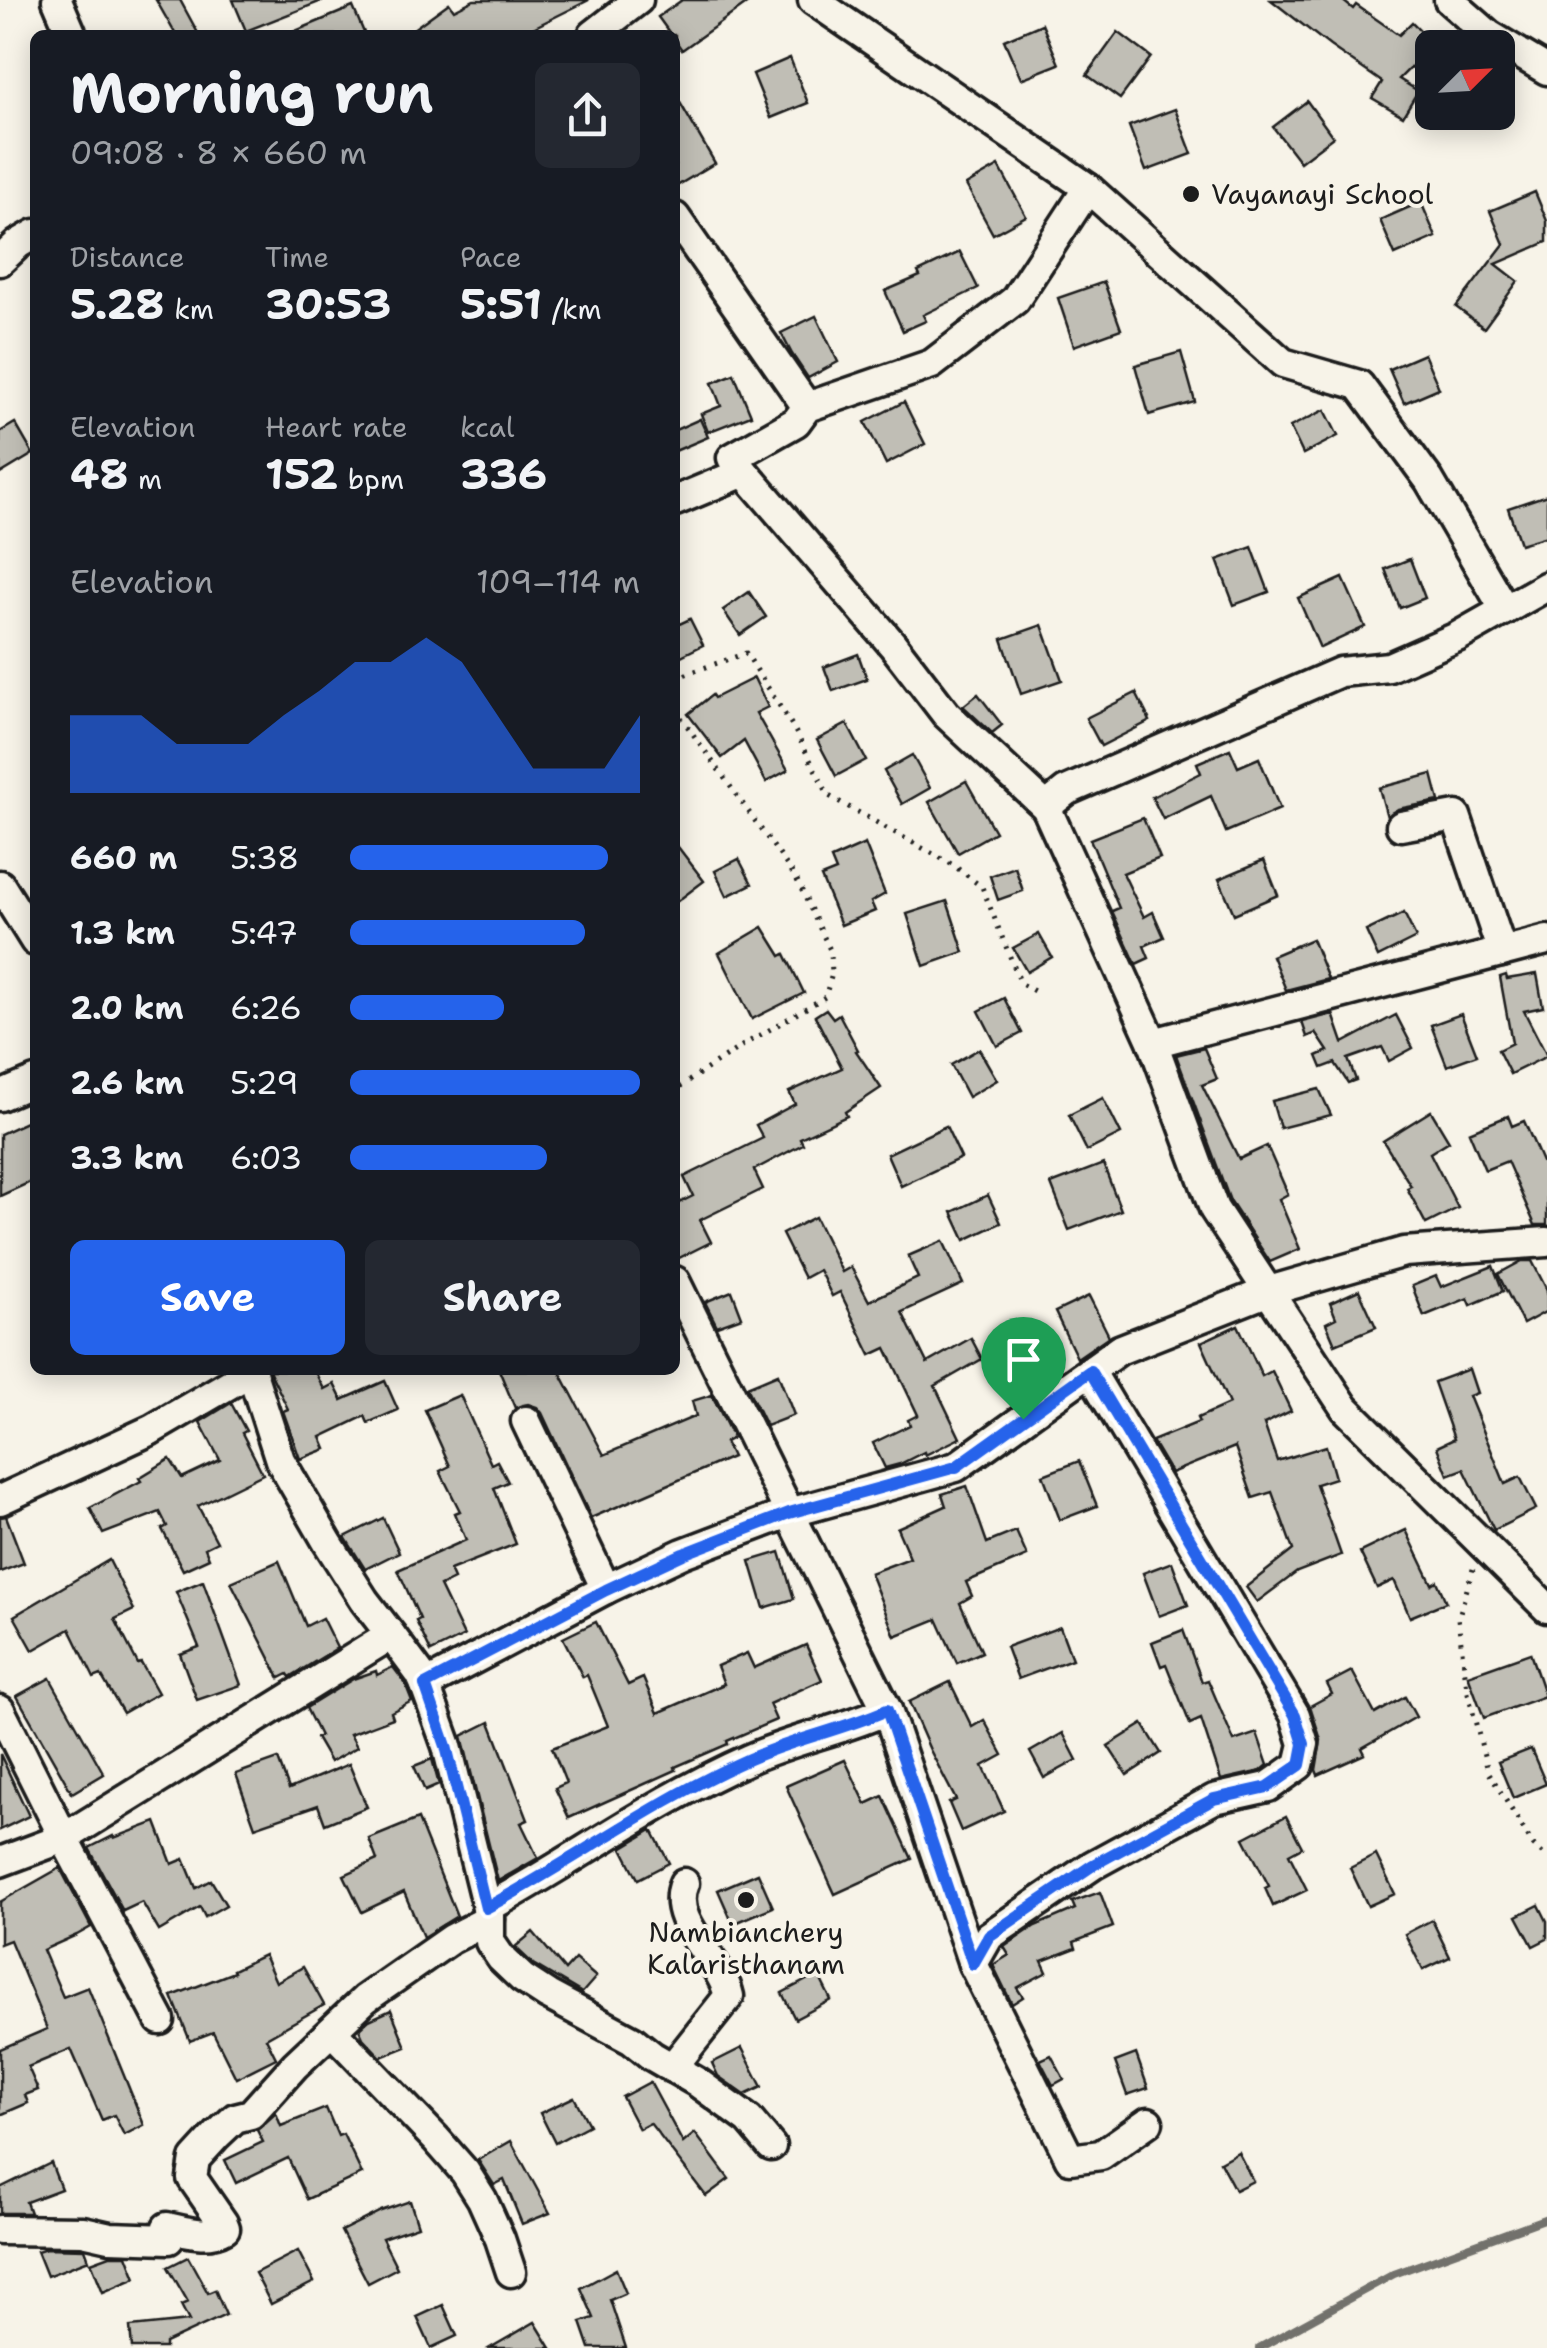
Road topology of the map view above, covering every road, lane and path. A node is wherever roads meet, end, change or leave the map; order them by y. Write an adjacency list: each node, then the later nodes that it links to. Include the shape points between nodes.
1 (57, 0): 5 (street)
2 (638, 0): 6 (street)
3 (812, 0): 8 (street)
4 (1449, 0): 7 (street)
5 (70, 30)
6 (599, 30)
7 (1547, 70)
8 (1088, 188): 12 (street, via 1015,300 932,364); 16 (street, via 1283,363 1359,384 1429,480)
9 (680, 224): 12 (street)
10 (30, 237): 11 (street)
11 (0, 261)
12 (807, 407): 13 (street, via 796,422 732,458)
13 (744, 472): 14 (street); 19 (street, via 946,714)
14 (680, 500)
15 (1547, 586): 16 (street)
16 (1505, 610): 19 (street, via 1390,667 1340,672 1066,791)
17 (680, 676): 25 (path, via 746,653 830,796 982,887 1021,984)
18 (680, 716): 28 (path, via 796,878 831,952 832,974 825,997)
19 (1046, 808): 26 (street)
20 (1401, 826): 24 (street, via 1456,816)
21 (0, 886): 22 (street)
22 (30, 933)
23 (1547, 940): 24 (street)
24 (1502, 952): 26 (street)
25 (1036, 992)
26 (1153, 1042): 32 (street, via 1214,1209)
27 (30, 1083): 29 (street)
28 (680, 1087)
29 (0, 1096)
30 (1547, 1242): 32 (street, via 1404,1252)
31 (680, 1290): 38 (street)
32 (1270, 1291): 33 (street, via 1120,1350); 39 (street, via 1345,1408)
33 (1090, 1371): 38 (street, via 956,1467); 51 (street, via 1295,1715 1304,1744 1300,1765 1268,1787 1214,1799 1079,1874 989,1936)
34 (244, 1375): 37 (street, via 151,1430)
35 (254, 1375): 42 (street, via 280,1460)
36 (526, 1421): 40 (street)
37 (0, 1500)
38 (789, 1513): 40 (street); 45 (street)
39 (1481, 1542): 41 (street); 47 (path, via 1458,1619 1467,1689 1488,1771)
40 (606, 1590): 43 (street)
41 (1547, 1608)
42 (391, 1635): 43 (street); 46 (street)
43 (425, 1685): 50 (street)
44 (0, 1710): 46 (street)
45 (887, 1710): 50 (street, via 749,1759 583,1849); 51 (street)
46 (64, 1838): 48 (street); 52 (street)
47 (1547, 1858)
48 (0, 1862)
49 (684, 1883): 54 (street, via 683,1916 729,1996)
50 (488, 1914): 53 (street, via 365,1998); 54 (street, via 490,1942 522,1978)
51 (973, 1964): 55 (street, via 1070,2159 1101,2156)
52 (160, 2020)
53 (332, 2031): 57 (street, via 251,2114 235,2118 195,2159 192,2178 226,2228 201,2234 167,2227 169,2238); 58 (street, via 465,2172)
54 (672, 2068): 56 (street, via 725,2101)
55 (1148, 2122)
56 (771, 2146)
57 (0, 2230)
58 (510, 2272)

